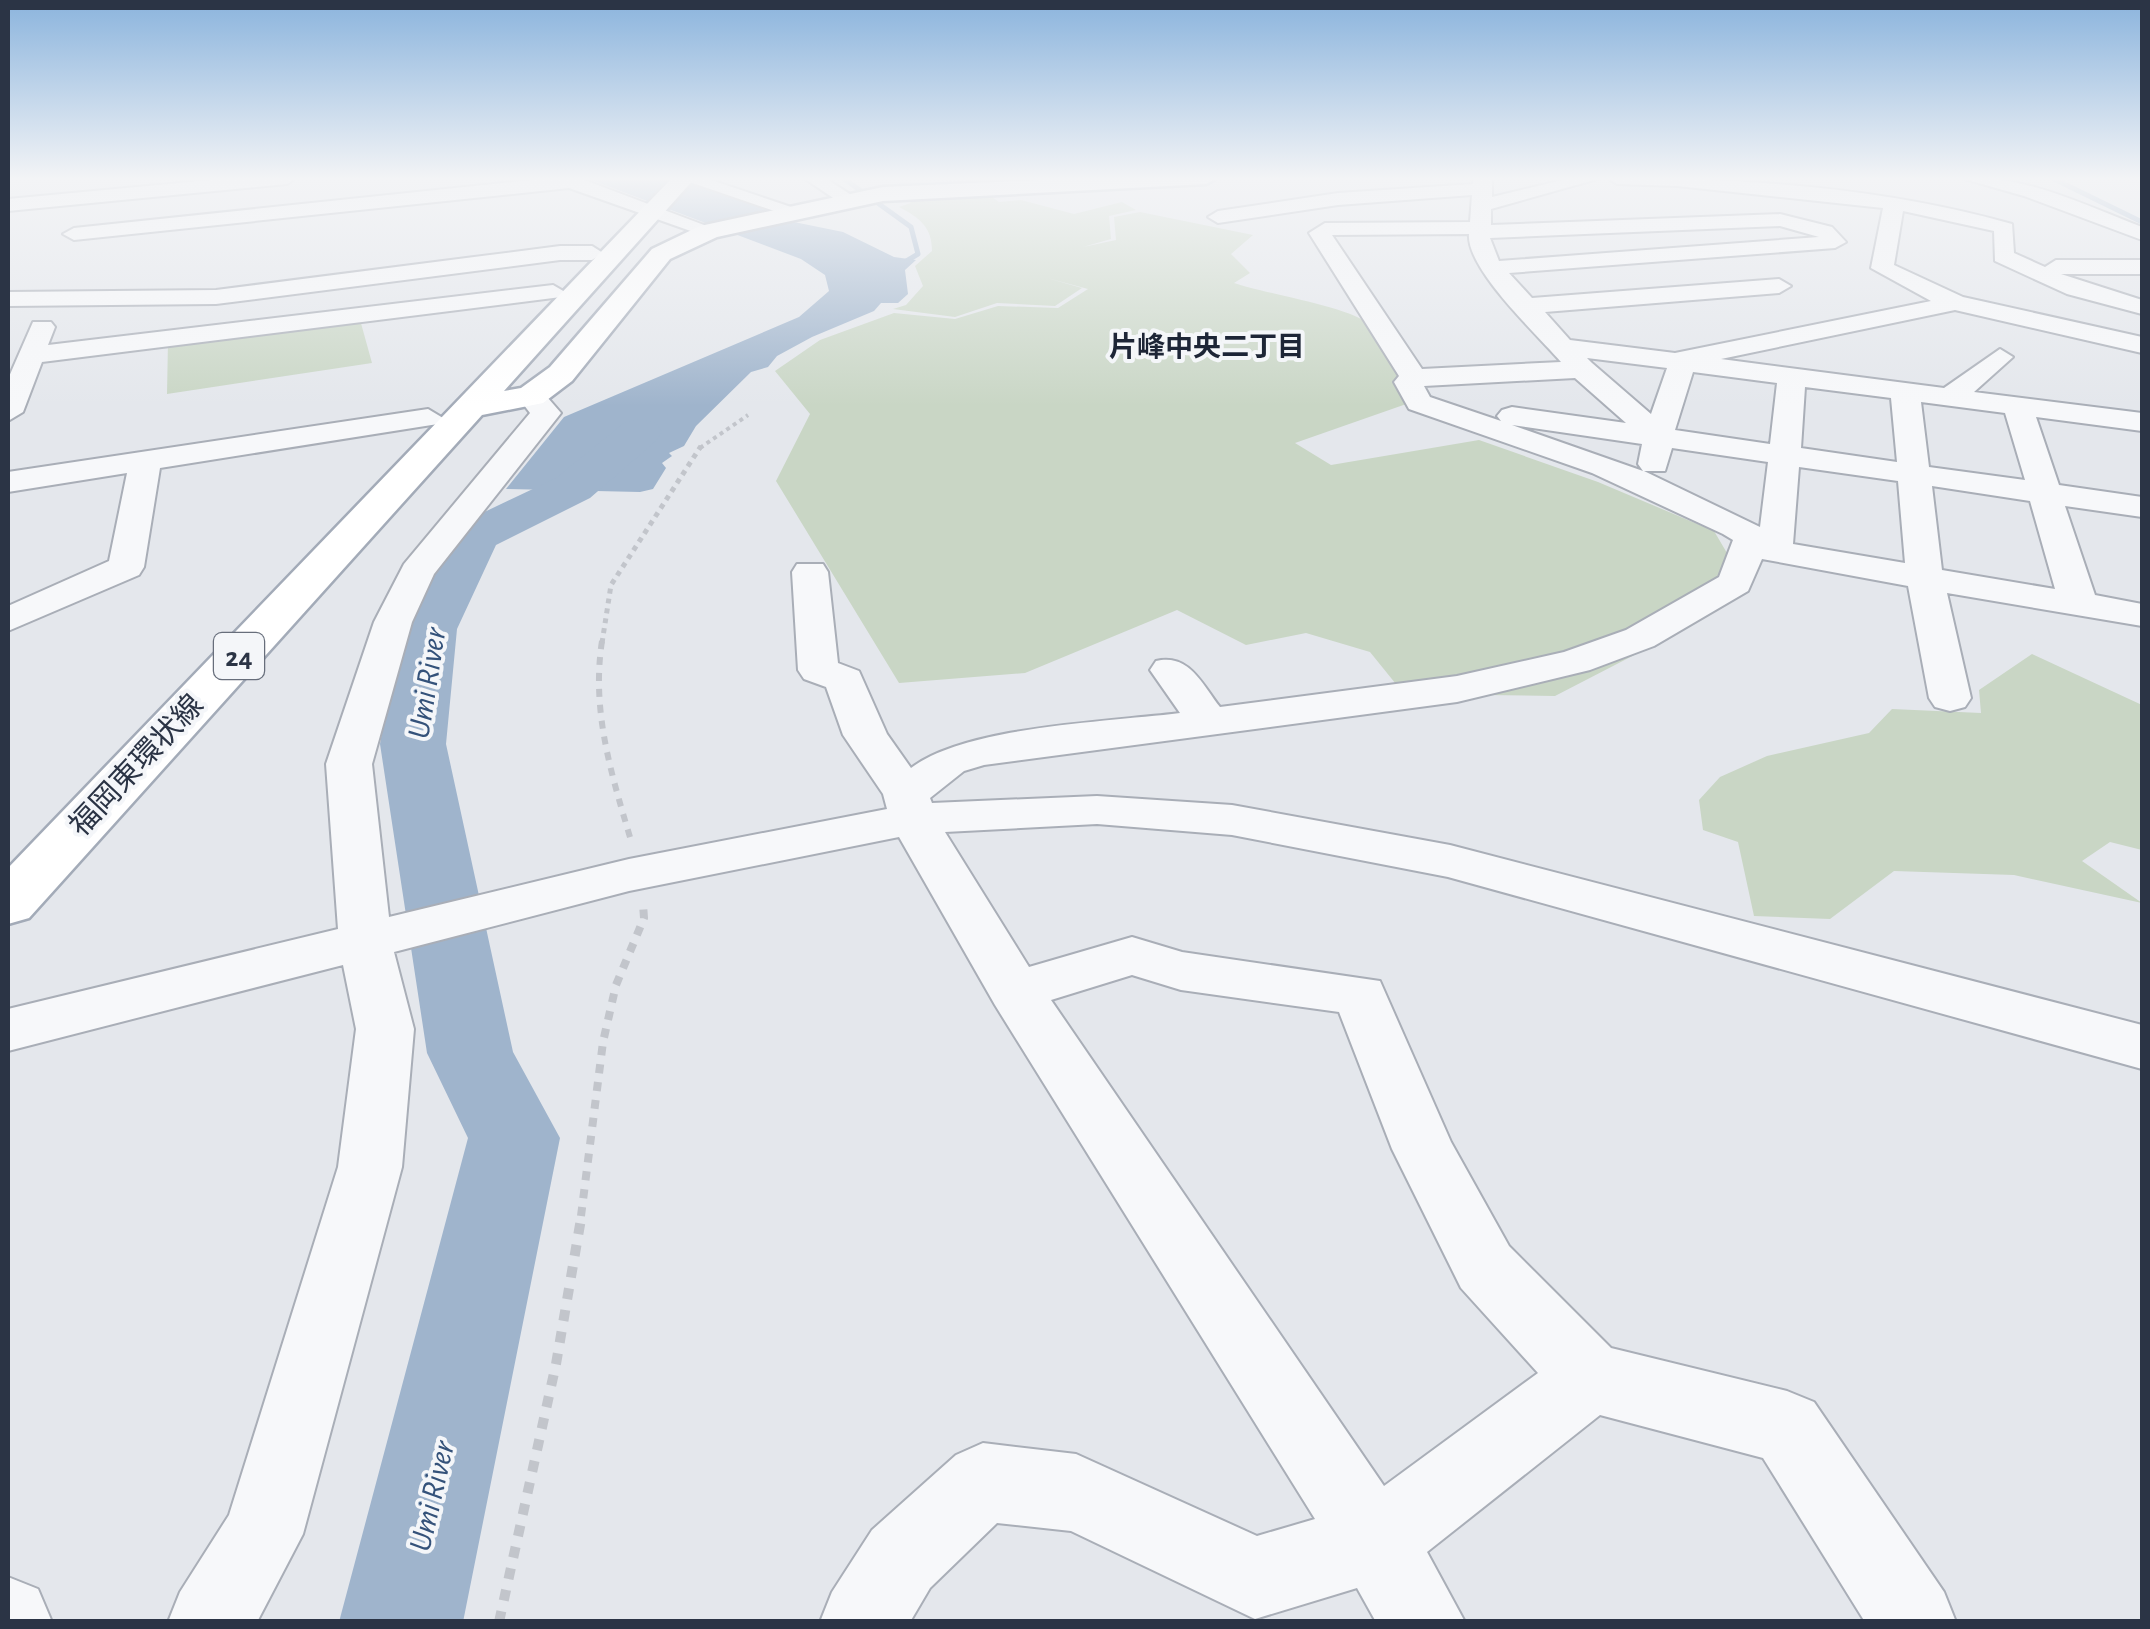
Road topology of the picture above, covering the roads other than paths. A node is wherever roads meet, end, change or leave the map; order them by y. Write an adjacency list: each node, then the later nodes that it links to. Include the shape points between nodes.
1 (553, 254): 14 (street, via 269,293 172,300)
2 (591, 254): 15 (main road, 福岡東環状線 / 24)
3 (602, 254): 36 (main road, 福岡東環状線 / 24)
4 (661, 254): 32 (main road, via 561,374)
5 (1333, 254): 30 (street)
6 (1484, 254): 13 (street)
7 (1679, 254): 13 (street)
8 (1710, 254): 18 (street, via 1787,290)
9 (1885, 254): 17 (street, via 1882,268)
10 (2003, 254): 11 (street)
11 (2028, 267): 12 (street); 19 (street, via 2074,289)
12 (2142, 267)
13 (1492, 268): 18 (street)
14 (55, 291): 16 (street); 22 (street)
15 (553, 292): 25 (street); 36 (main road, 福岡東環状線 / 24)
16 (8, 298)
17 (1955, 302): 21 (street); 24 (street)
18 (1527, 306): 27 (street)
19 (2142, 307)
20 (1828, 308): 21 (street)
21 (1861, 322): 28 (street)
22 (42, 328): 23 (street); 25 (street)
23 (8, 334)
24 (2142, 345)
25 (32, 356): 34 (street)
26 (2000, 356): 33 (street)
27 (1573, 358): 28 (street); 30 (street); 39 (street)
28 (1683, 362): 29 (street); 39 (street)
29 (1792, 377): 31 (street); 40 (street)
30 (1416, 391): 38 (street)
31 (1905, 391): 33 (street); 42 (street)
32 (531, 396): 36 (main road); 59 (street, via 546,413 417,572 392,622 349,764)
33 (1956, 398): 35 (street)
34 (9, 402)
35 (2018, 406): 37 (street); 45 (street)
36 (449, 413): 41 (street); 57 (main road, 福岡東環状線 / 24); 58 (main road, 福岡東環状線 / 24)
37 (2141, 421)
38 (1540, 433): 39 (street); 44 (street)
39 (1658, 436): 40 (street); 44 (street)
40 (1786, 454): 42 (street); 47 (street)
41 (146, 461): 43 (street); 52 (street, via 126,568)
42 (1910, 473): 45 (street); 49 (street)
43 (8, 482)
44 (1650, 486): 47 (street)
45 (2042, 492): 46 (street); 50 (street)
46 (2142, 507)
47 (1764, 544): 49 (street); 55 (street, via 1735,583 1640,638 1576,661 1457,689)
48 (810, 572): 56 (street, via 818,670 844,680 865,735)
49 (1925, 578): 50 (street); 54 (street)
50 (2079, 604): 51 (street)
51 (2142, 615)
52 (8, 620)
53 (1170, 670): 55 (street)
54 (1950, 698)
55 (1209, 722): 56 (street, via 948,761)
56 (910, 806): 59 (street); 60 (street); 62 (street, via 1097,810 1299,830 1450,861)
57 (8, 848)
58 (8, 904)
59 (365, 941): 61 (street); 65 (street, via 385,1029 370,1167 262,1534)
60 (1015, 991): 63 (street, via 1132,956 1180,970 1360,995 1423,1148 1485,1267); 64 (street, via 1276,1390)
61 (8, 1030)
62 (2142, 1047)
63 (1590, 1378): 64 (street); 68 (street, via 1787,1428)
64 (1405, 1519): 66 (street, via 1254,1578 1076,1493 983,1482 901,1559); 67 (street)
65 (210, 1622)
66 (862, 1622)
67 (1422, 1622)
68 (1914, 1622)

